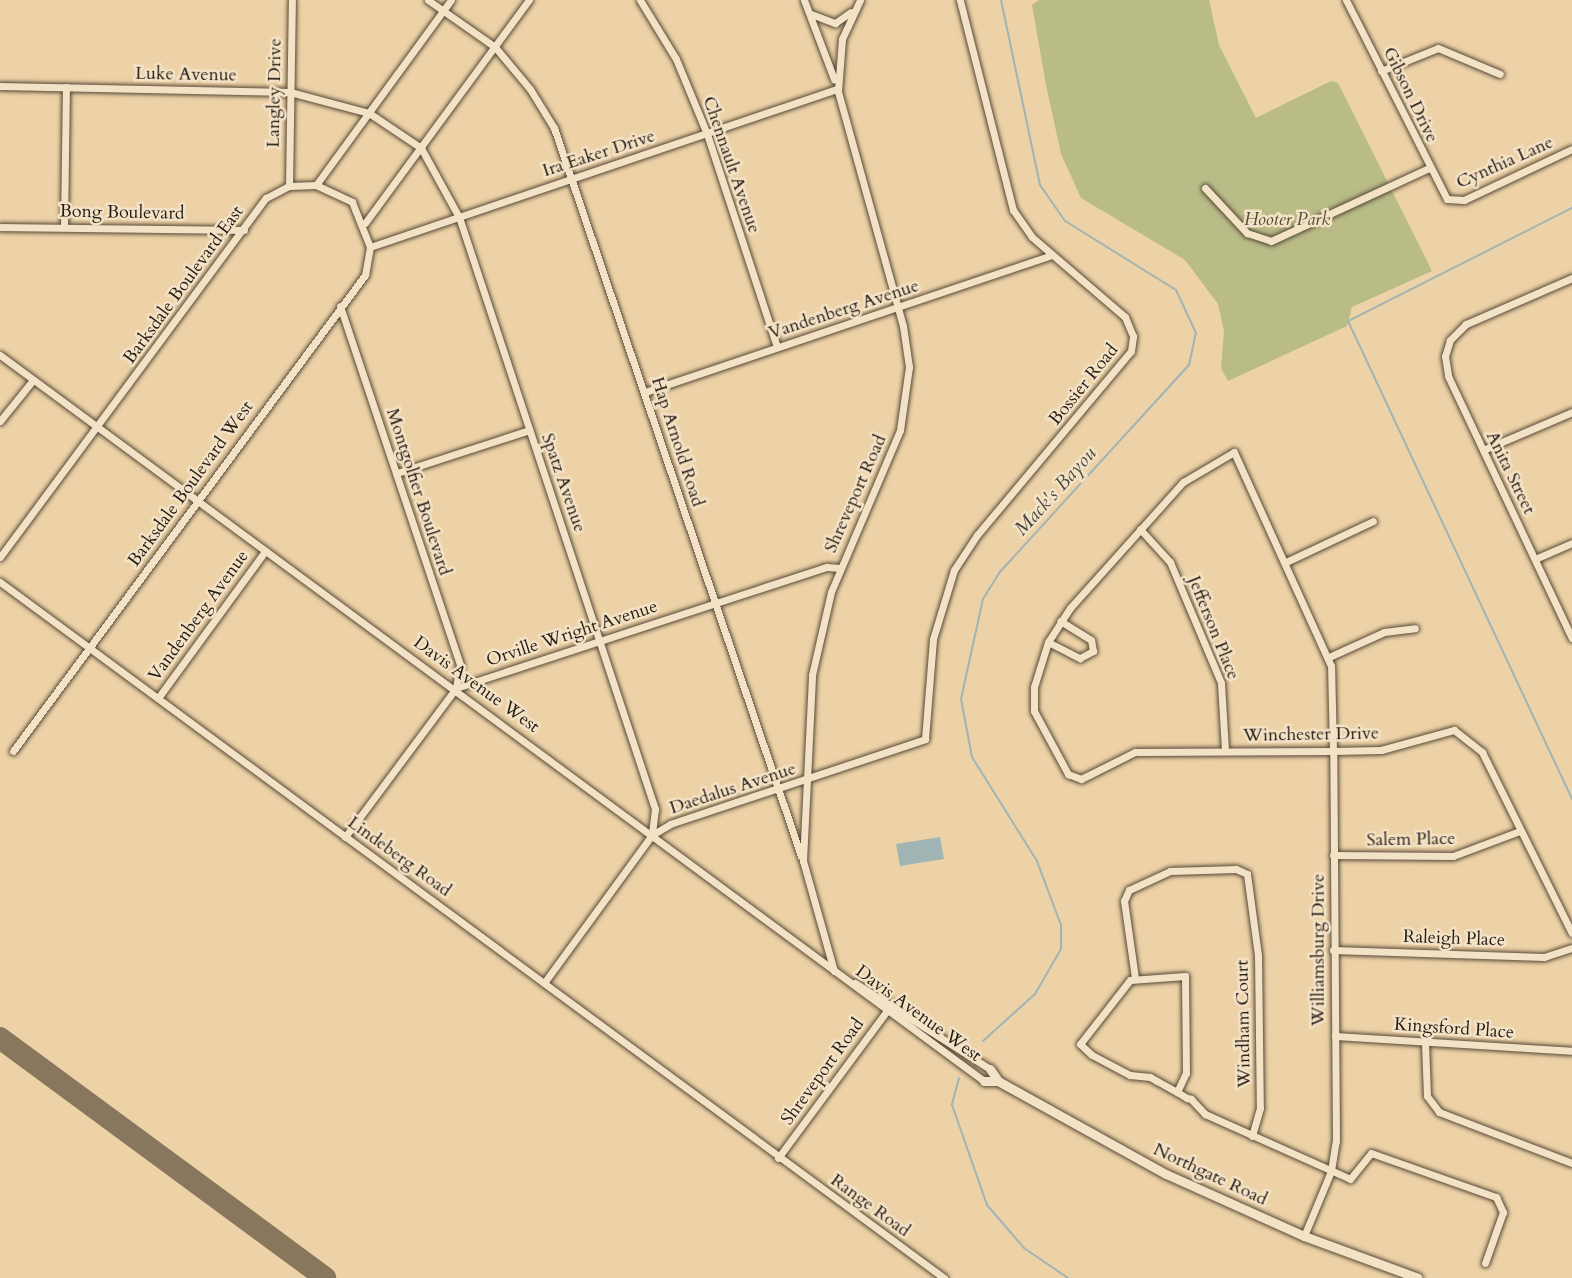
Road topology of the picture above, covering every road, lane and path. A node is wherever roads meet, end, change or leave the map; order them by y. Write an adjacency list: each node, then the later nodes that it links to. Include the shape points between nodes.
1 (292, 0): 18 (street, Langley Drive)
2 (428, 0): 10 (street, Hap Arnold Road)
3 (451, 0): 10 (street)
4 (529, 0): 12 (street)
5 (640, 0): 20 (street, Chennault Avenue, via 676,59)
6 (804, 0): 11 (street)
7 (960, 0): 35 (street, Bossier Road, via 1012,207 1023,227)
8 (1346, 0): 13 (street, Gibson Drive)
9 (858, 3): 11 (street, via 835,23); 17 (street, Shreveport Road, via 839,53)
10 (443, 10): 12 (street, Hap Arnold Road); 19 (street)
11 (810, 13): 17 (street)
12 (495, 47): 21 (street); 24 (street, Hap Arnold Road, via 542,108)
13 (1380, 71): 14 (street, via 1438,48); 23 (street, Gibson Drive)
14 (1500, 74)
15 (0, 86): 16 (street, Luke Avenue)
16 (66, 87): 18 (street, Luke Avenue); 32 (street)
17 (838, 91): 20 (street, Ira Eaker Drive); 38 (street, Shreveport Road)
18 (290, 92): 19 (street, Luke Avenue); 26 (street, Langley Drive)
19 (369, 112): 21 (street); 25 (street)
20 (707, 134): 24 (street, Ira Eaker Drive); 39 (street, Chennault Avenue)
21 (421, 148): 29 (street, Spatz Avenue); 30 (street)
22 (1572, 149): 28 (street, Cynthia Lane, via 1464,200)
23 (1429, 168): 27 (street, via 1271,241 1247,233); 28 (street, Gibson Drive)
24 (573, 178): 29 (street, Ira Eaker Drive); 42 (street, Hap Arnold Road)
25 (316, 185): 26 (street, Barksdale Boulevard East); 30 (street, via 343,195)
26 (289, 186): 33 (street, Barksdale Boulevard East, via 266,198)
27 (1205, 188)
28 (1450, 201)
29 (459, 217): 34 (street, Ira Eaker Drive); 46 (street, Spatz Avenue)
30 (366, 225): 34 (street, Barksdale Boulevard West)
31 (0, 226): 32 (street, Bong Boulevard)
32 (64, 227): 33 (street, Bong Boulevard)
33 (244, 230): 45 (street, Barksdale Boulevard East)
34 (370, 247): 37 (street, Barksdale Boulevard West, via 365,275)
35 (1052, 255): 38 (street, Vandenberg Avenue); 69 (street, Bossier Road, via 1125,317 1133,336 1131,351 977,535 954,570 933,639)
36 (1572, 278): 47 (street, Anita Street, via 1466,324 1447,348 1446,369)
37 (340, 306): 48 (street, Montgolfier Boulevard); 49 (street, Barksdale Boulevard West)
38 (898, 307): 39 (street, Vandenberg Avenue); 57 (street, Shreveport Road, via 909,367 900,430)
39 (777, 347): 42 (street, Vandenberg Avenue)
40 (0, 355): 41 (street, Davis Avenue West)
41 (33, 380): 44 (street); 45 (street, Davis Avenue West)
42 (645, 392): 59 (street, Hap Arnold Road)
43 (1572, 412): 47 (street)
44 (0, 421)
45 (97, 428): 49 (street, Davis Avenue West); 54 (street, Barksdale Boulevard East)
46 (529, 430): 48 (street); 63 (street, Spatz Avenue)
47 (1483, 450): 55 (street, Anita Street)
48 (397, 473): 67 (street, Montgolfier Boulevard, via 460,665)
49 (196, 500): 53 (street, Davis Avenue West); 65 (street, Barksdale Boulevard West)
50 (1373, 521): 56 (street)
51 (1140, 529): 56 (street, Williamsburg Drive, via 1183,482 1234,452); 60 (street, Williamsburg Drive); 71 (street, Jefferson Place, via 1170,562 1221,683)
52 (1572, 543): 55 (street)
53 (265, 551): 67 (street, Davis Avenue West); 68 (street, Vandenberg Avenue)
54 (0, 557)
55 (1535, 559): 62 (street, Anita Street)
56 (1286, 562): 66 (street, Williamsburg Drive)
57 (840, 568): 59 (street, Orville Wright Avenue, via 827,567); 74 (street, Shreveport Road, via 812,675)
58 (0, 582): 65 (street, Lindeberg Road)
59 (714, 604): 63 (street, Orville Wright Avenue); 75 (street, Hap Arnold Road)
60 (1060, 621): 64 (street, Williamsburg Drive); 64 (street, via 1091,640 1093,651 1080,658)
61 (1415, 627): 66 (street, via 1384,632)
62 (1572, 638)
63 (600, 641): 67 (street, Orville Wright Avenue); 77 (street, Spatz Avenue, via 655,809)
64 (1048, 642): 73 (street, Williamsburg Drive, via 1034,687 1034,711)
65 (89, 648): 68 (street, Lindeberg Road); 70 (street, Barksdale Boulevard West)
66 (1329, 657): 72 (street, Williamsburg Drive)
67 (456, 688): 77 (street, Davis Avenue West); 78 (street)
68 (158, 698): 78 (street, Lindeberg Road)
69 (927, 734): 74 (street, Daedalus Avenue, via 920,742)
70 (13, 751)
71 (1225, 751): 72 (street, Winchester Drive); 73 (street, Winchester Drive, via 1127,754)
72 (1333, 751): 76 (street, Winchester Drive, via 1391,749 1440,730 1461,732 1482,752); 79 (street, Williamsburg Drive)
73 (1076, 780)
74 (804, 781): 75 (street, Daedalus Avenue); 80 (street, Shreveport Road)
75 (776, 789): 77 (street, Daedalus Avenue); 80 (street, Hap Arnold Road)
76 (1520, 831): 79 (street, Salem Place, via 1453,856); 81 (street, Winchester Drive)
77 (652, 835): 84 (street, Davis Avenue West); 86 (street)
78 (345, 837): 86 (street, Lindeberg Road)
79 (1333, 855): 83 (street, Williamsburg Drive)
80 (803, 861): 84 (street, Shreveport Road)
81 (1572, 933)
82 (1572, 948): 83 (street, Raleigh Place, via 1544,957)
83 (1333, 950): 89 (street, Williamsburg Drive)
84 (834, 971): 87 (street, Davis Avenue West); 88 (street, Davis Avenue West)
85 (1135, 978): 95 (street, via 1185,976 1186,1072); 95 (street, via 1125,983 1080,1044 1125,1073 1146,1075); 96 (street, Windham Court, via 1124,901 1129,890 1170,871 1236,869 1247,874 1258,955 1260,1108)
86 (544, 983): 97 (street, Lindeberg Road)
87 (892, 1004): 88 (street, Shreveport Road); 92 (street, Davis Avenue West)
88 (885, 1012): 93 (street, Davis Avenue West); 97 (street, Shreveport Road)
89 (1335, 1036): 90 (street, Kingsford Place); 99 (street, Williamsburg Drive)
90 (1425, 1042): 91 (street, Kingsford Place); 98 (street, via 1427,1096 1439,1112)
91 (1572, 1051)
92 (990, 1069): 94 (main road, Northgate Road)
93 (984, 1081): 94 (main road, Northgate Road)
94 (998, 1081): 100 (main road, Northgate Road, via 1164,1173)
95 (1177, 1092): 96 (street, via 1205,1114)
96 (1252, 1136): 99 (street)
97 (778, 1158): 102 (street, Range Road)
98 (1572, 1163)
99 (1331, 1171): 100 (street, Williamsburg Drive); 101 (street, via 1350,1179 1371,1153 1496,1197 1503,1212)
100 (1304, 1236): 103 (main road, Northgate Road)
101 (1485, 1263)
102 (944, 1278)
103 (1418, 1278)

